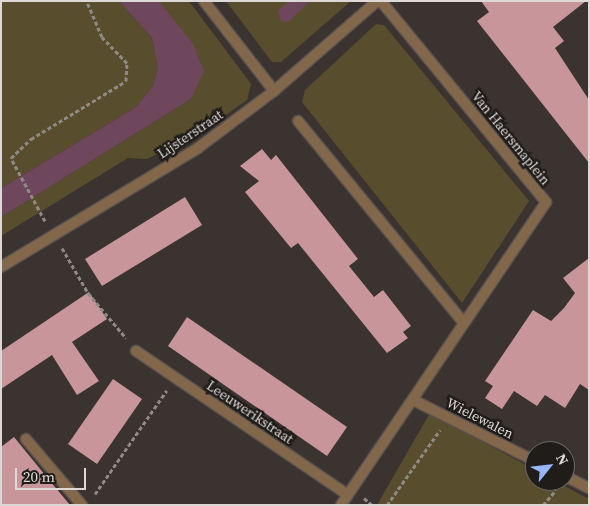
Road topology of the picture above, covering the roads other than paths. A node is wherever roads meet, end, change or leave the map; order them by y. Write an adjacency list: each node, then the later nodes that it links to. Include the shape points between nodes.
1 (204, 1): 4 (street)
2 (377, 1): 4 (street, Lijsterstraat)
3 (381, 1): 7 (street, Van Haersmaplein, via 546,202)
4 (274, 91): 6 (street, Lijsterstraat, via 198,148)
5 (298, 121): 7 (street)
6 (1, 267)
7 (462, 321): 9 (street, Van Haersmaplein)
8 (136, 351): 14 (street, Leeuwerikstraat)
9 (413, 400): 11 (street, Wielewalen); 14 (street)
10 (26, 439): 15 (street)
11 (525, 456)
12 (575, 481): 13 (street)
13 (589, 488)
14 (348, 495): 16 (street)
15 (82, 505)
16 (341, 505)

